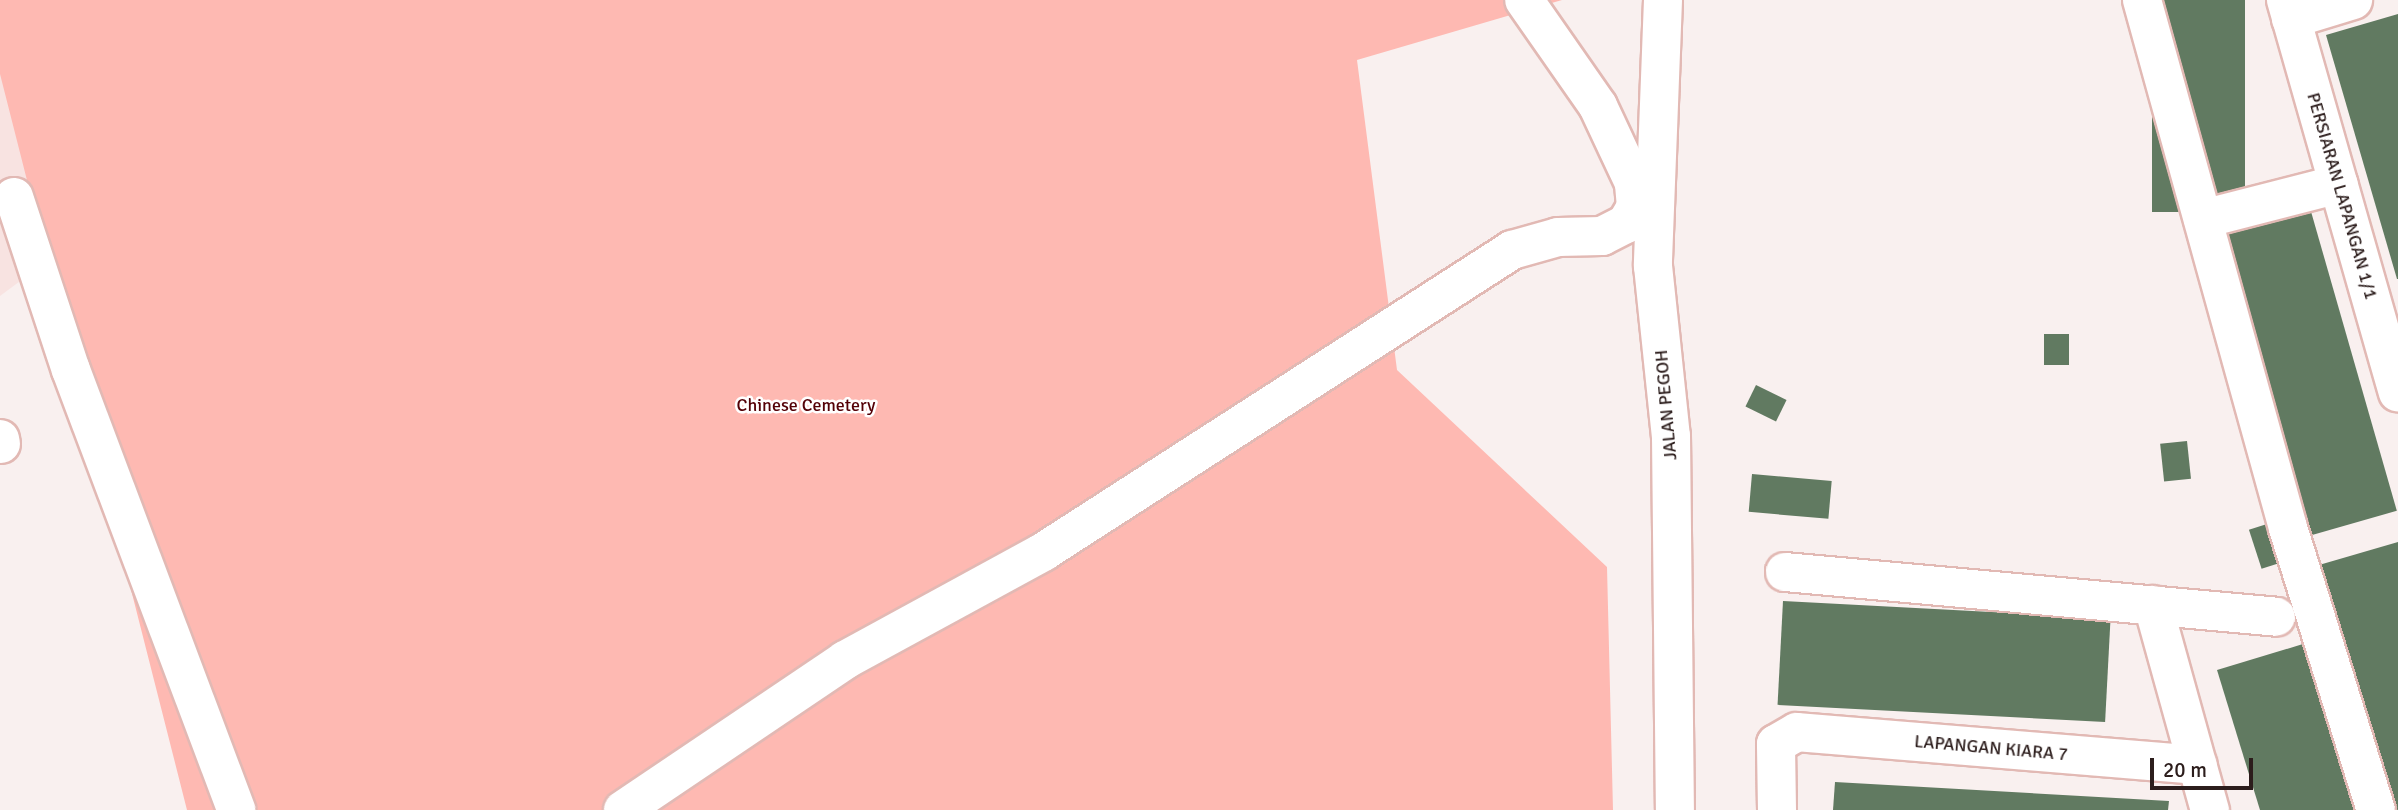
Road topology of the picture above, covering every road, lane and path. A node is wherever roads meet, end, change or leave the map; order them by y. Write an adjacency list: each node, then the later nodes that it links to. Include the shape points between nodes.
1 (1524, 0): 15 (street, via 1598,106 1634,183 1636,207 1626,224 1602,236 1558,237 1512,250 1043,552 845,660)
2 (1663, 0): 16 (street, JALAN PEGOH, via 1653,266 1671,436)
3 (2142, 0): 8 (street)
4 (2353, 0): 5 (street)
5 (2288, 9): 6 (street, PERSIARAN LAPANGAN 1/1)
6 (2339, 184): 8 (street); 9 (street, PERSIARAN LAPANGAN 1/1)
7 (14, 197): 14 (street, via 71,370)
8 (2203, 219): 19 (street)
9 (2398, 392)
10 (1785, 572): 11 (street)
11 (2153, 606): 12 (street); 13 (street)
12 (2276, 617)
13 (2198, 765): 17 (street, LAPANGAN KIARA 7, via 1797,732 1776,744); 18 (street)
14 (236, 810)
15 (623, 810)
16 (1675, 810)
17 (1777, 810)
18 (2210, 810)
19 (2375, 810)

